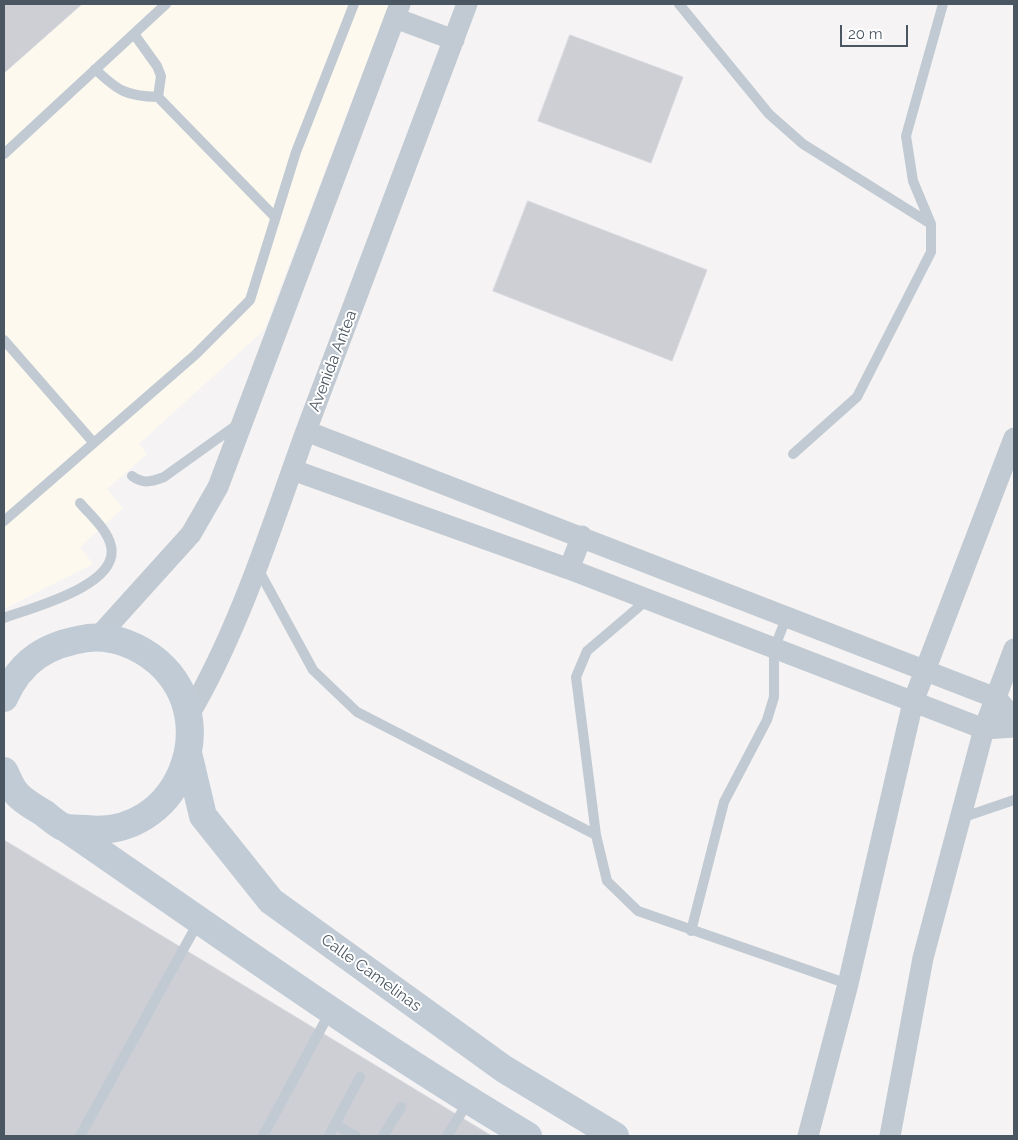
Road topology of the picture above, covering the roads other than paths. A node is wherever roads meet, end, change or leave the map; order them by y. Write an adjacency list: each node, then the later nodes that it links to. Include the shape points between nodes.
1 (166, 4): 7 (lane)
2 (354, 4): 12 (lane)
3 (467, 4): 8 (street, Avenida Antea)
4 (680, 4): 13 (lane, via 769,114 802,144)
5 (943, 4): 13 (lane, via 906,136 913,181)
6 (398, 11): 8 (street); 15 (street)
7 (134, 34): 9 (lane); 10 (lane, via 161,76)
8 (454, 40): 16 (street, Avenida Antea)
9 (95, 69): 10 (lane, via 116,89 139,96); 11 (lane)
10 (158, 97): 12 (lane)
11 (4, 154)
12 (274, 216): 18 (lane, via 250,300 195,356)
13 (931, 224): 19 (lane, via 931,252 857,397)
14 (4, 340): 18 (lane)
15 (243, 421): 21 (lane, via 164,478 151,482 139,481); 30 (street, via 218,487 190,534)
16 (306, 431): 20 (street, Avenida Antea); 24 (street)
17 (1014, 438): 35 (street)
18 (93, 442): 23 (lane)
19 (794, 454)
20 (292, 470): 25 (street, Avenida Antea); 26 (street)
21 (132, 476)
22 (80, 503): 29 (lane, via 105,532 112,548 109,561 99,576 86,586)
23 (4, 521)
24 (582, 536): 26 (street); 28 (street)
25 (258, 569): 39 (street, Avenida Antea, via 210,680); 48 (lane, via 313,670 357,712)
26 (569, 569): 27 (street)
27 (647, 600): 31 (street); 48 (lane, via 587,651 576,677)
28 (787, 616): 31 (lane); 35 (street)
29 (4, 618)
30 (98, 637): 33 (main road, via 63,642); 39 (main road, via 123,641 147,652 166,669 181,691)
31 (774, 649): 38 (street); 50 (lane, via 774,698 767,720 724,802)
32 (1014, 649): 37 (street)
33 (32, 659): 34 (main road); 36 (main road, via 12,681)
34 (4, 663)
35 (924, 670): 37 (street); 38 (street)
36 (4, 698)
37 (996, 698): 40 (street); 42 (street)
38 (912, 702): 42 (street); 51 (street)
39 (189, 715): 43 (main road)
40 (1014, 718)
41 (1014, 728): 42 (street)
42 (984, 729): 46 (street)
43 (189, 757): 47 (main road, via 172,793 142,819 104,831); 64 (main road, Calle Camelinas, via 203,816 271,901 504,1069)
44 (8, 784): 47 (main road)
45 (1014, 800): 46 (lane)
46 (961, 818): 66 (street, via 923,958)
47 (64, 827): 49 (main road)
48 (596, 835): 50 (lane, via 607,881 638,911)
49 (199, 920): 52 (main road); 57 (lane)
50 (691, 931): 51 (lane)
51 (848, 984): 65 (street)
52 (331, 1012): 54 (main road); 58 (lane)
53 (360, 1077): 56 (lane)
54 (468, 1101): 62 (lane); 63 (main road)
55 (401, 1107): 61 (lane)
56 (336, 1124): 59 (lane); 60 (lane)
57 (80, 1136)
58 (262, 1136)
59 (328, 1136)
60 (356, 1136)
61 (383, 1136)
62 (448, 1136)
63 (528, 1136)
64 (615, 1136)
65 (808, 1136)
66 (890, 1136)

